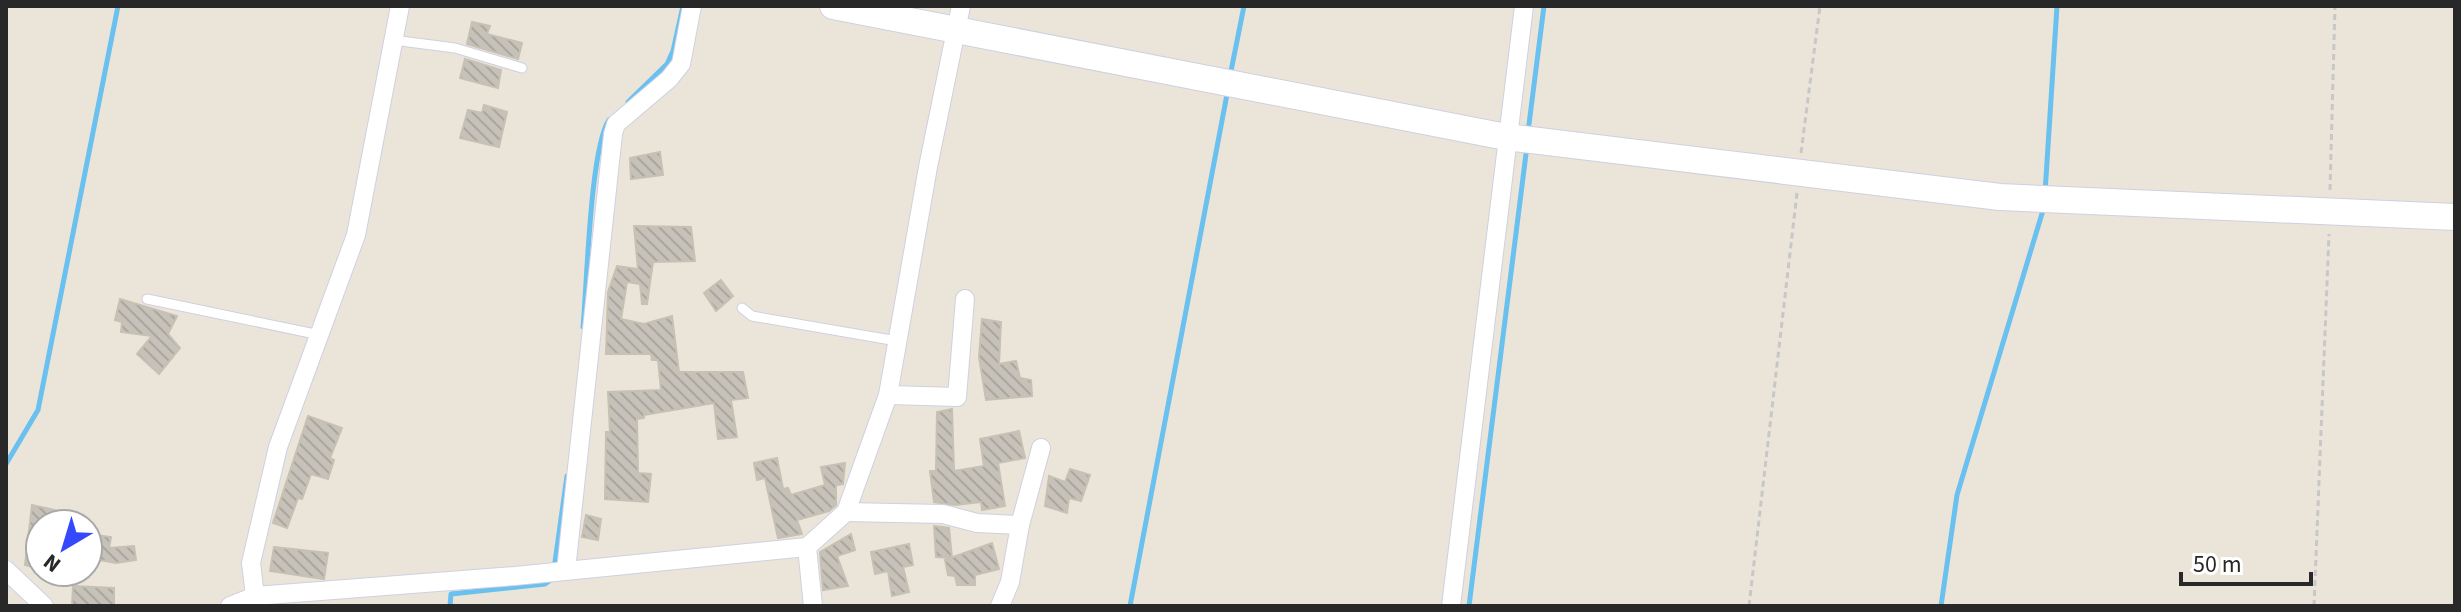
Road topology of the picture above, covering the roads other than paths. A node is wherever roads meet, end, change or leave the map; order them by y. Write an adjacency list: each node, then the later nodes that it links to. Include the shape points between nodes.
1 (400, 6): 6 (street)
2 (692, 6): 21 (street, via 681,64 616,124 613,134)
3 (833, 6): 5 (street)
4 (1524, 6): 8 (street)
5 (959, 18): 8 (street); 14 (street)
6 (393, 40): 7 (lane, via 455,48); 13 (street, via 356,235)
7 (522, 68)
8 (1506, 137): 9 (street, via 2000,197); 27 (street)
9 (2455, 217)
10 (147, 299): 13 (lane)
11 (965, 299): 15 (street, via 957,397)
12 (742, 308): 14 (lane, via 752,316)
13 (320, 335): 22 (street, via 278,447 251,563)
14 (897, 341): 15 (street)
15 (888, 395): 17 (street)
16 (1041, 448): 18 (street)
17 (846, 512): 18 (street, via 943,514 977,523); 19 (street)
18 (1020, 525): 26 (street)
19 (807, 547): 21 (street); 25 (street)
20 (6, 570): 23 (street)
21 (566, 570): 22 (street)
22 (255, 596): 24 (street)
23 (44, 606)
24 (230, 606)
25 (813, 606)
26 (1000, 606)
27 (1451, 606)

